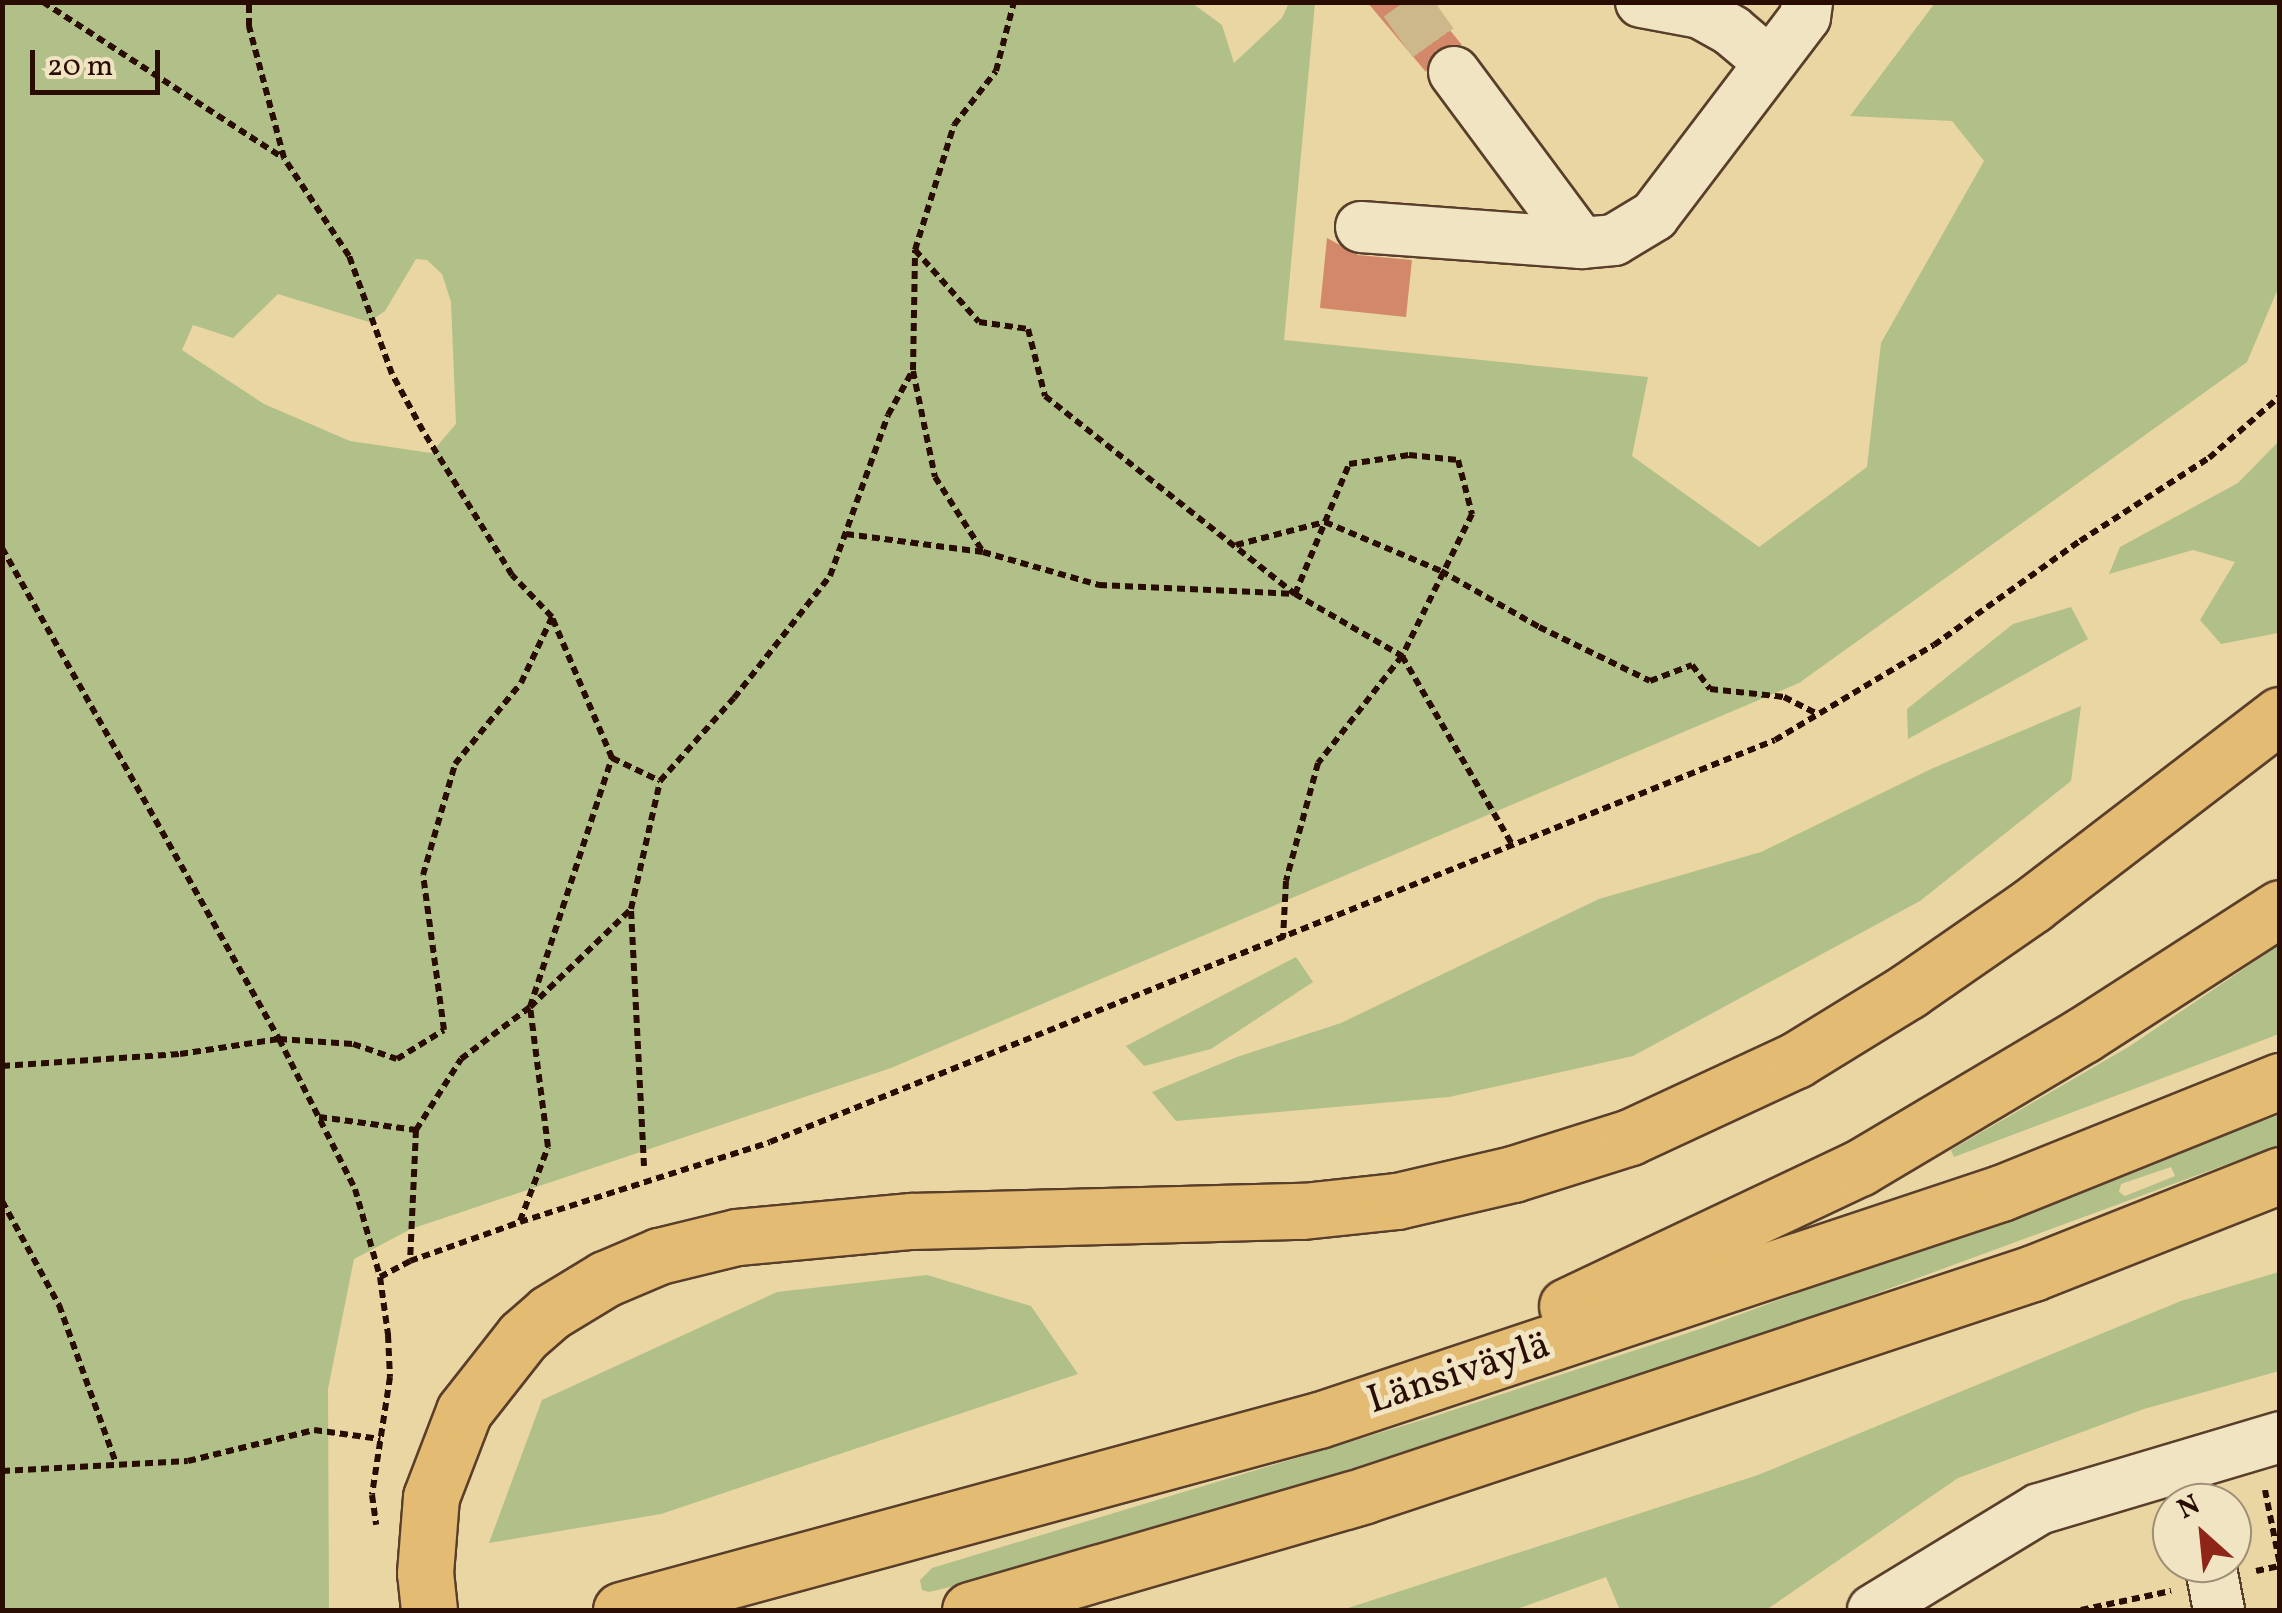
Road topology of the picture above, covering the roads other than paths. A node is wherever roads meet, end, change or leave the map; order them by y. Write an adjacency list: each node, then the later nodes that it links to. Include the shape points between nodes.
1 (1641, 2): 3 (lane, via 1700,13)
2 (1817, 7): 3 (lane)
3 (1769, 62): 6 (lane, via 1654,216 1614,240)
4 (1454, 72): 6 (lane)
5 (1360, 227): 6 (lane)
6 (1581, 243)
7 (2280, 715): 16 (highway, via 1908,990 1796,1060 1630,1137 1397,1201 1304,1211 911,1221 736,1237 660,1256 606,1279 522,1336 464,1410 431,1497 424,1573)
8 (2273, 909): 11 (highway, via 2084,1035 1859,1168)
9 (2280, 1081): 11 (highway, Länsiväylä, via 2001,1193)
10 (2280, 1175): 18 (highway, via 2033,1273 1458,1464)
11 (1319, 1420): 17 (highway, Länsiväylä)
12 (2268, 1441): 13 (lane)
13 (2196, 1483)
14 (2152, 1491): 19 (lane, via 2038,1509)
15 (2214, 1583): 20 (lane)
16 (429, 1610)
17 (621, 1610)
18 (970, 1610)
19 (1873, 1610)
20 (2219, 1610)

